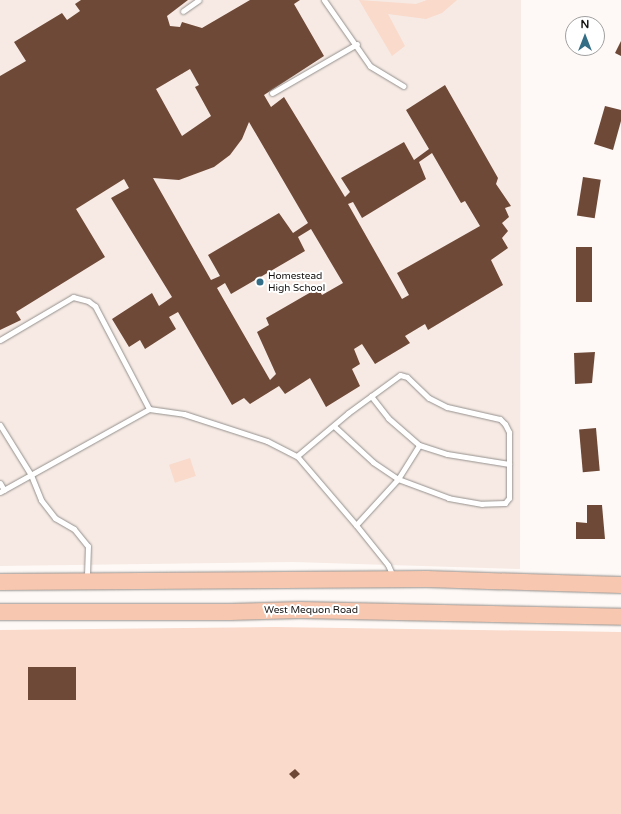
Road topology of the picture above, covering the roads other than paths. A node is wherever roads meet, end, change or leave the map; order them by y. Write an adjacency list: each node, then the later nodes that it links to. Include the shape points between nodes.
1 (199, 0): 3 (lane)
2 (324, 0): 4 (lane)
3 (183, 11)
4 (357, 44): 5 (lane, via 370,66); 6 (lane)
5 (403, 86)
6 (272, 93)
7 (0, 340): 9 (lane, via 73,297 88,301 95,306)
8 (371, 396): 11 (lane); 12 (lane, via 388,418); 14 (lane, via 400,375 407,377 429,398 446,407 500,419 510,432)
9 (149, 409): 13 (lane, via 184,414 267,441); 15 (lane)
10 (0, 425): 15 (lane)
11 (334, 426): 13 (lane); 16 (lane, via 373,462)
12 (419, 445): 14 (lane, via 447,454); 16 (lane)
13 (297, 456): 19 (lane)
14 (509, 464): 16 (lane, via 509,498 504,503 482,504 449,498)
15 (31, 475): 18 (lane); 21 (lane, via 41,500 54,518 74,529 88,546)
16 (398, 479): 19 (lane)
17 (0, 482): 18 (lane)
18 (2, 491)
19 (356, 524): 20 (lane, via 388,565)
20 (395, 579): 21 (main road); 23 (main road)
21 (87, 580): 22 (main road)
22 (0, 582)
23 (621, 585)
24 (0, 612): 25 (main road, West Mequon Road, via 300,610)
25 (621, 617)

